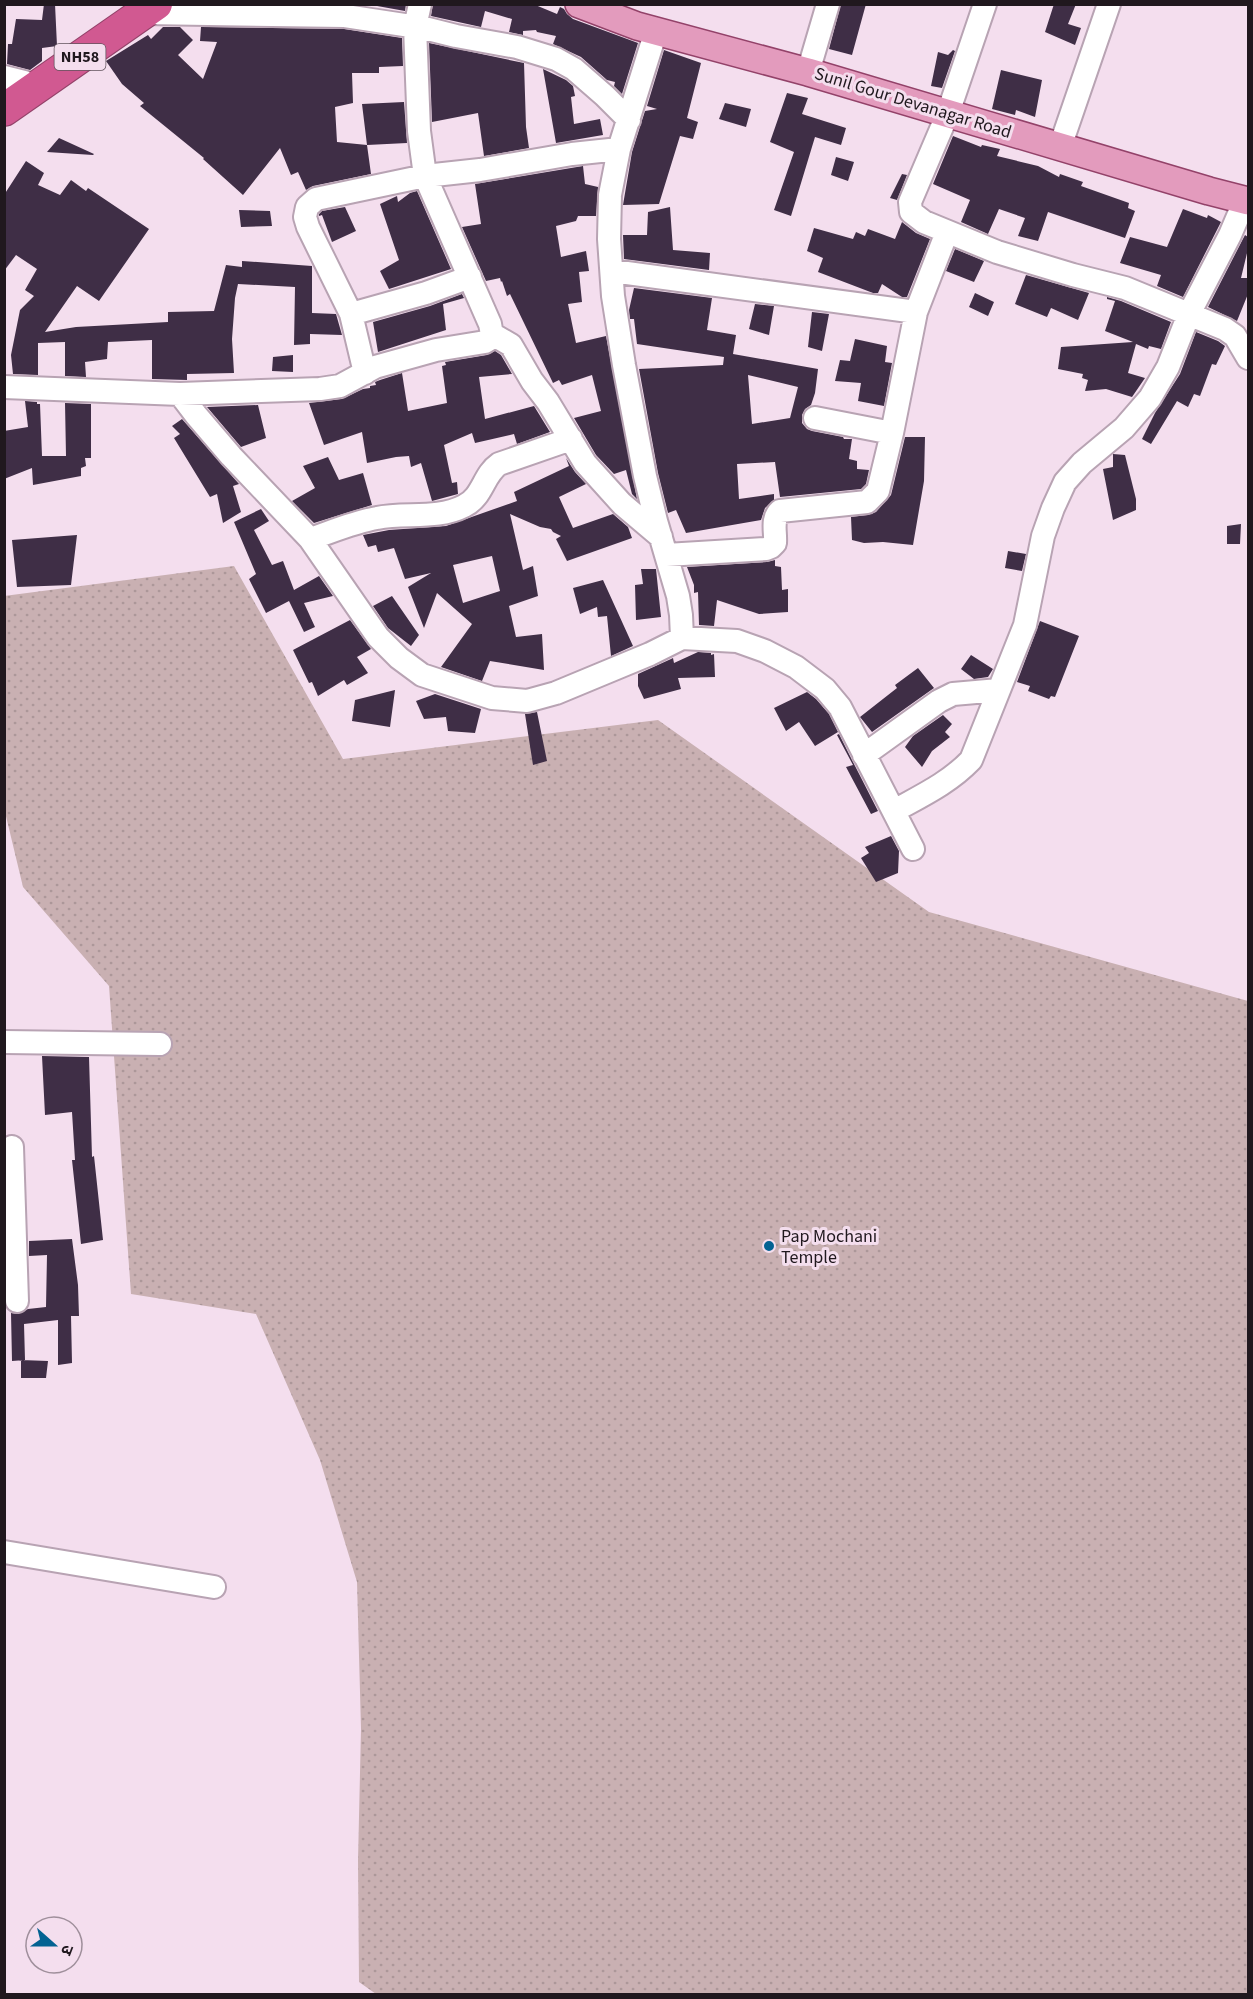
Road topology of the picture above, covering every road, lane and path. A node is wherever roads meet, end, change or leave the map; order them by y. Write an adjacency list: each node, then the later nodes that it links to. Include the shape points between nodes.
1 (420, 4): 7 (street)
2 (579, 4): 8 (main road, Sunil Gour Devanagar Road)
3 (828, 4): 9 (street)
4 (986, 4): 13 (street)
5 (1109, 4): 15 (street)
6 (150, 9): 7 (street, via 345,16); 11 (highway, NH58)
7 (415, 27): 14 (street, via 517,47 556,59 574,69); 17 (street)
8 (656, 31): 9 (main road, Sunil Gour Devanagar Road); 14 (street)
9 (808, 72): 13 (main road, Sunil Gour Devanagar Road)
10 (4, 77): 11 (street)
11 (36, 89): 12 (highway, NH58)
12 (4, 110)
13 (948, 113): 15 (main road, Sunil Gour Devanagar Road); 19 (street, via 910,202 911,212)
14 (629, 120): 16 (street)
15 (1060, 147): 18 (main road, Sunil Gour Devanagar Road)
16 (619, 149): 17 (street); 20 (street, via 610,195)
17 (425, 176): 21 (street); 24 (street, via 316,199 307,207 308,227)
18 (1247, 200): 23 (street)
19 (947, 232): 22 (street); 23 (street, via 997,252 1125,288)
20 (612, 271): 22 (street); 34 (street, via 624,365)
21 (470, 277): 24 (street); 25 (street)
22 (916, 312): 31 (street)
23 (1189, 314): 26 (street, via 1235,336); 36 (street, via 1168,367 1150,398 1125,428 1065,482 1043,536 1025,625)
24 (351, 315): 27 (street)
25 (492, 334): 27 (street, via 485,342 436,350); 32 (street, via 511,345)
26 (1248, 358)
27 (365, 373): 29 (street, via 340,386 320,389)
28 (4, 387): 29 (street)
29 (180, 394): 33 (street, via 231,456)
30 (815, 418): 31 (street)
31 (892, 433): 34 (street, via 878,491 867,502 780,511 774,521 775,543 766,549)
32 (570, 439): 33 (street, via 499,464 475,498 463,507 445,513 377,518); 34 (street, via 585,463)
33 (309, 539): 35 (street, via 378,637 399,658 422,675 492,698 527,701 556,693)
34 (663, 546): 35 (street, via 678,596)
35 (681, 638): 37 (street, via 737,641 796,668 840,707)
36 (999, 690): 37 (street, via 953,694); 38 (street, via 971,760 943,784)
37 (864, 755): 38 (street)
38 (894, 811): 39 (street)
39 (913, 849)
40 (4, 1042): 41 (street)
41 (160, 1044)
42 (12, 1148): 43 (street)
43 (10, 1232): 44 (street)
44 (17, 1301)
45 (4, 1552): 46 (street)
46 (214, 1587)

